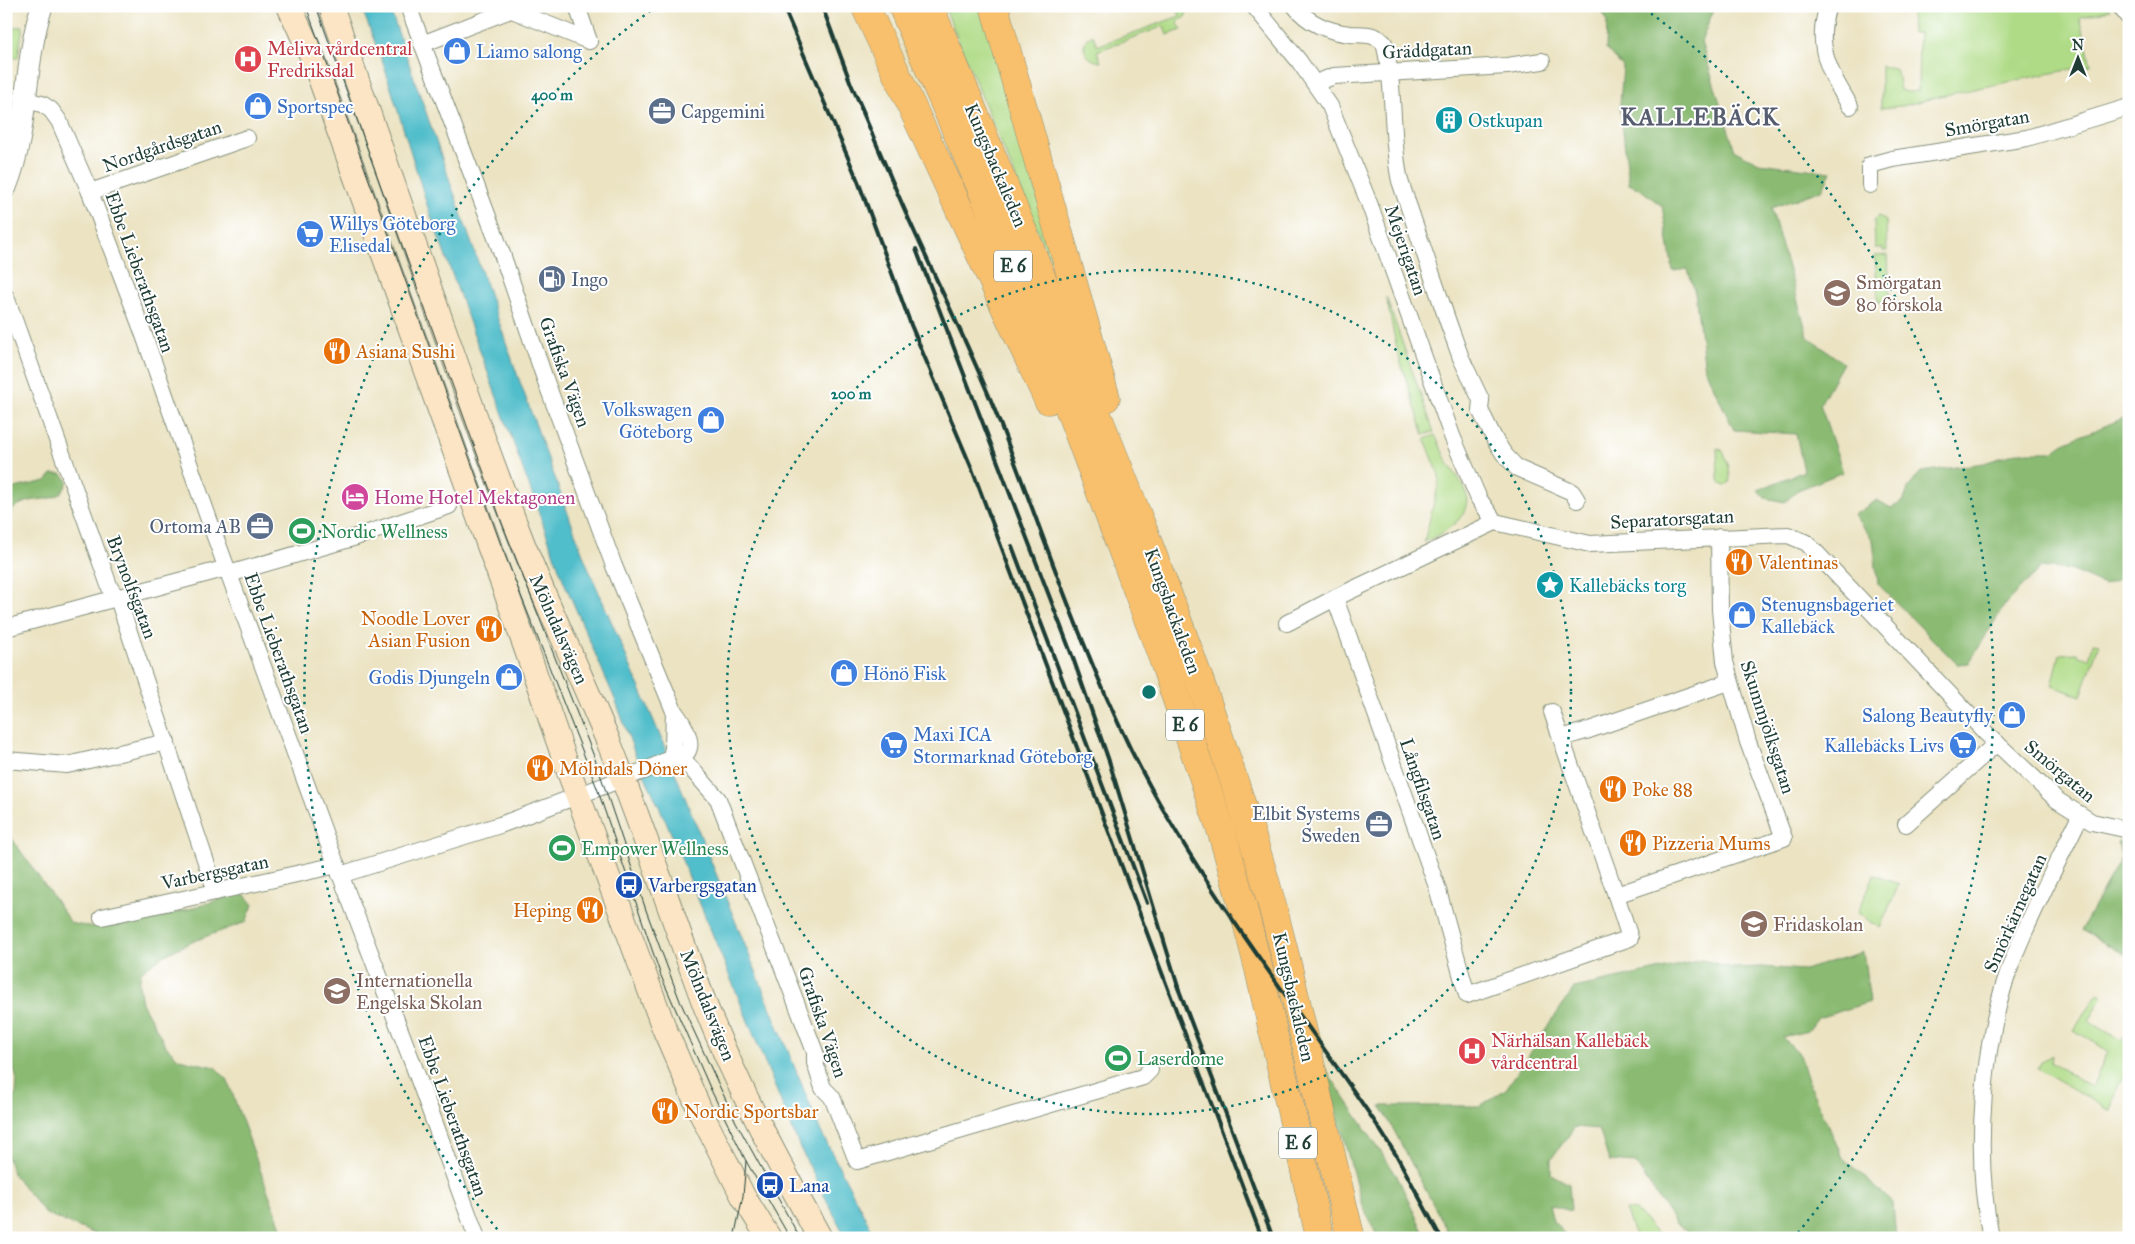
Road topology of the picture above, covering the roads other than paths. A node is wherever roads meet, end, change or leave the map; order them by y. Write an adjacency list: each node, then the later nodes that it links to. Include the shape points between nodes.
1 (42, 6): 20 (street)
2 (289, 6): 47 (main road, Mölndalsvägen, via 315,65)
3 (331, 6): 46 (main road, Mölndalsvägen, via 389,177 519,534)
4 (408, 6): 16 (street, Grafiska Vägen)
5 (577, 6): 14 (street, via 589,41)
6 (865, 6): 32 (highway, via 1063,434)
7 (902, 6): 32 (highway, Kungsbackaleden / E 6, via 982,190)
8 (929, 6): 28 (highway, Kungsbackaleden / E 6)
9 (994, 6): 28 (highway, via 1099,368)
10 (1254, 6): 19 (street, Mejerigatan)
11 (1295, 6): 18 (street, Mejerigatan, via 1301,15 1334,31 1380,38 1386,52)
12 (1828, 6): 21 (street, via 1823,21 1825,56 1830,72)
13 (2120, 6): 15 (street)
14 (517, 8): 16 (street)
15 (2129, 18)
16 (422, 44): 44 (street, Grafiska Vägen, via 502,251 614,566 674,711)
17 (1542, 61): 18 (street, Gräddgatan)
18 (1388, 72): 19 (street, Gräddgatan, via 1334,76); 29 (street, Mejerigatan, via 1395,159 1400,181 1451,331 1481,400 1480,410 1504,454 1517,468 1572,492)
19 (1316, 83): 31 (street, Mejerigatan, via 1330,106 1349,152 1452,436 1480,499)
20 (25, 100): 25 (street, via 15,160); 26 (street, Ebbe Lieberathsgatan, via 42,104 59,121)
21 (1850, 106)
22 (2129, 108): 24 (street, Smörgatan, via 2027,138 1892,159 1870,166)
23 (247, 138): 26 (street, Nordgårdsgatan)
24 (1870, 185)
25 (6, 187)
26 (90, 192): 34 (street, Ebbe Lieberathsgatan)
27 (6, 297): 36 (street, Brynolfsgatan, via 110,588)
28 (1132, 498): 60 (highway, Kungsbackaleden / E 6, via 1192,659 1257,854 1288,964)
29 (1577, 500)
30 (449, 506): 34 (street, via 350,539)
31 (1496, 522): 33 (street, Separatorsgatan, via 1590,544); 35 (street)
32 (1115, 530): 59 (highway, Kungsbackaleden / E 6, via 1163,658 1222,833 1259,970)
33 (1719, 537): 39 (street, Skummjölksgatan, via 1720,610); 43 (street, Separatorsgatan, via 1788,535 1807,543)
34 (228, 571): 36 (street); 51 (street, Ebbe Lieberathsgatan)
35 (1335, 598): 37 (street); 53 (street, Långfilsgatan, via 1436,888 1467,995 1630,938)
36 (118, 599): 38 (street); 42 (street, Brynolfsgatan)
37 (1287, 623)
38 (6, 628)
39 (1729, 682): 41 (street); 53 (street, Skummjölksgatan, via 1784,838)
40 (1552, 712): 41 (street)
41 (1561, 738): 53 (street)
42 (167, 742): 45 (street, via 67,764); 52 (street, Brynolfsgatan)
43 (1997, 743): 48 (street, Smörgatan, via 2057,800); 49 (street)
44 (675, 758): 46 (street, Varbergsgatan); 55 (street, Grafiska Vägen, via 718,799 815,1052 815,1063 824,1088 832,1097 857,1161 1144,1077)
45 (6, 760)
46 (632, 775): 47 (street, Varbergsgatan); 58 (main road, Mölndalsvägen, via 706,1006 774,1155)
47 (578, 795): 51 (street, Varbergsgatan, via 500,825); 57 (main road, Mölndalsvägen, via 679,1064 743,1196)
48 (2080, 816): 50 (street, Smörgatan); 61 (street, Smörkärnegatan, via 2014,955 1996,1020 1984,1090 1982,1129 1983,1173)
49 (1906, 824)
50 (2129, 830)
51 (338, 870): 52 (street, Varbergsgatan); 56 (street, Ebbe Lieberathsgatan)
52 (216, 892): 54 (street, Varbergsgatan)
53 (1616, 895)
54 (102, 917)
55 (1150, 1070)
56 (477, 1238)
57 (769, 1238)
58 (820, 1238)
59 (1320, 1238)
60 (1351, 1238)
61 (1991, 1238)

